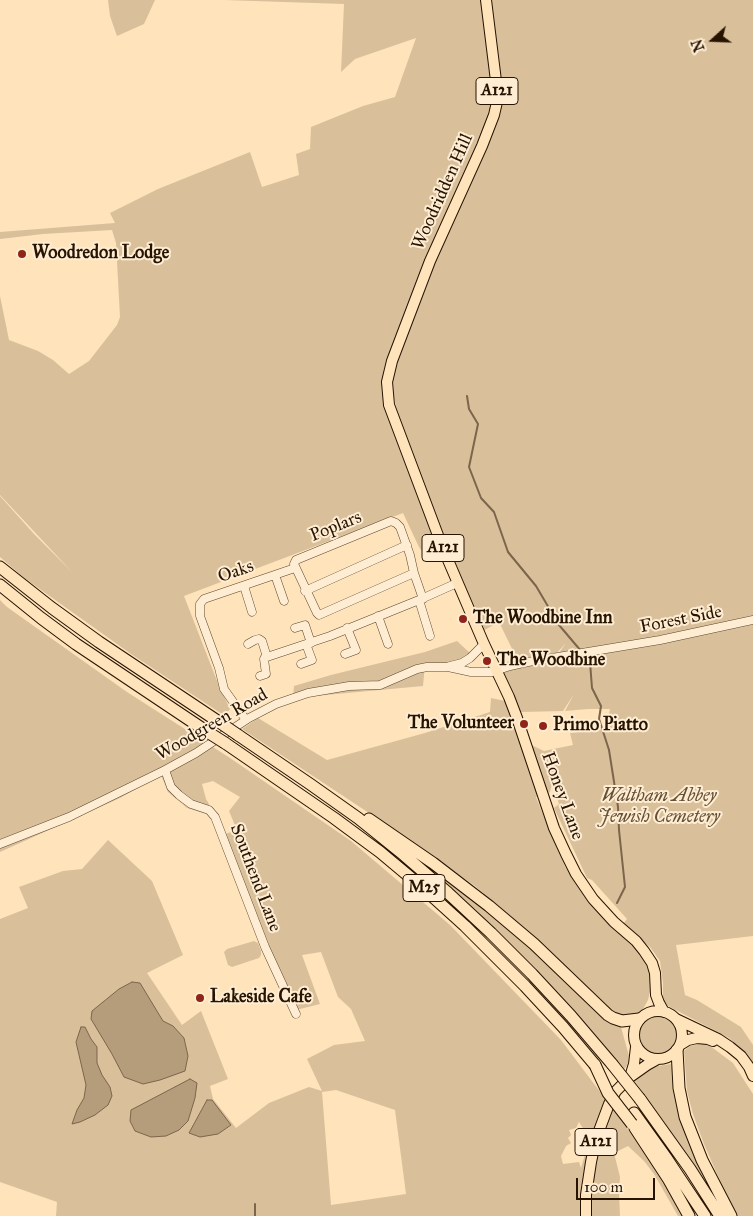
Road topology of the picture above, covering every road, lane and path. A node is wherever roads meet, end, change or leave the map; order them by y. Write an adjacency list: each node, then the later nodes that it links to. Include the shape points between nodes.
1 (486, 0): 2 (main road, Woodridden Hill / A121, via 498,102 418,291 392,361)
2 (387, 393): 8 (main road, Honey Lane / A121)
3 (407, 545): 5 (street, Poplars, via 400,527 391,521 296,560); 6 (street); 11 (street)
4 (0, 567): 32 (highway, M25, bridge, via 99,642)
5 (295, 568): 7 (street, Oaks); 11 (street)
6 (414, 573): 11 (street, via 320,615); 12 (street)
7 (275, 574): 10 (street, Oaks); 13 (street)
8 (458, 583): 12 (street); 23 (main road, Honey Lane / A121)
9 (0, 585): 45 (highway, M25, bridge, via 89,652 334,818 423,888 519,979 563,1027)
10 (244, 586): 14 (street); 30 (street, Oaks, via 204,599 200,604 200,616 224,689)
11 (305, 591)
12 (421, 599): 15 (street); 19 (street)
13 (284, 601)
14 (252, 612)
15 (378, 616): 18 (street); 22 (street)
16 (753, 620): 28 (street, Forest Side, via 660,640 528,662)
17 (295, 628): 21 (street, via 305,625)
18 (347, 628): 21 (street); 24 (street, via 356,650)
19 (430, 636)
20 (248, 644): 25 (street, via 259,639)
21 (308, 644): 25 (street); 26 (street, via 312,660)
22 (388, 644)
23 (484, 644): 27 (street, Woodgreen Road, via 470,658); 28 (main road, Honey Lane / A121)
24 (346, 654)
25 (267, 656): 29 (street, via 263,675)
26 (301, 664)
27 (448, 667): 28 (street, Woodgreen Road, via 471,672); 30 (street, Woodgreen Road, via 417,669 380,684 308,693 276,704)
28 (496, 671): 34 (main road, Honey Lane / A121, via 519,722 554,828 566,854 593,899 636,941 652,963)
29 (275, 674)
30 (246, 720): 31 (street, Woodgreen Road)
31 (165, 770): 33 (street, Woodgreen Road, via 69,817); 36 (street, Southend Lane, via 171,787 179,795 191,804 209,810 215,817 265,947)
32 (334, 801): 37 (highway, M25, via 381,826 461,883 534,944 608,1015 622,1021); 49 (highway, M25, bridge, via 404,855 469,912 532,974 640,1099)
33 (0, 844)
34 (656, 995): 35 (main road, Honey Lane / A121); 37 (main road)
35 (664, 1012): 37 (main road, via 655,1011); 38 (main road)
36 (296, 1014)
37 (642, 1017): 39 (main road, via 633,1034)
38 (676, 1019): 40 (main road, via 682,1032); 42 (main road, via 730,1047 749,1066)
39 (636, 1047): 41 (main road, via 644,1056); 43 (main road, A121)
40 (679, 1048): 41 (main road, via 669,1057); 44 (main road, via 688,1040 697,1038 716,1042); 50 (highway, via 679,1088 685,1117 702,1160)
41 (656, 1060): 43 (main road, A121)
42 (753, 1076)
43 (630, 1077): 46 (main road, A121, via 616,1091 596,1139 588,1179)
44 (753, 1080)
45 (633, 1118): 47 (highway, M25); 48 (highway, M25, via 667,1159)
46 (586, 1216)
47 (689, 1216)
48 (705, 1216)
49 (720, 1216)
50 (731, 1216)

